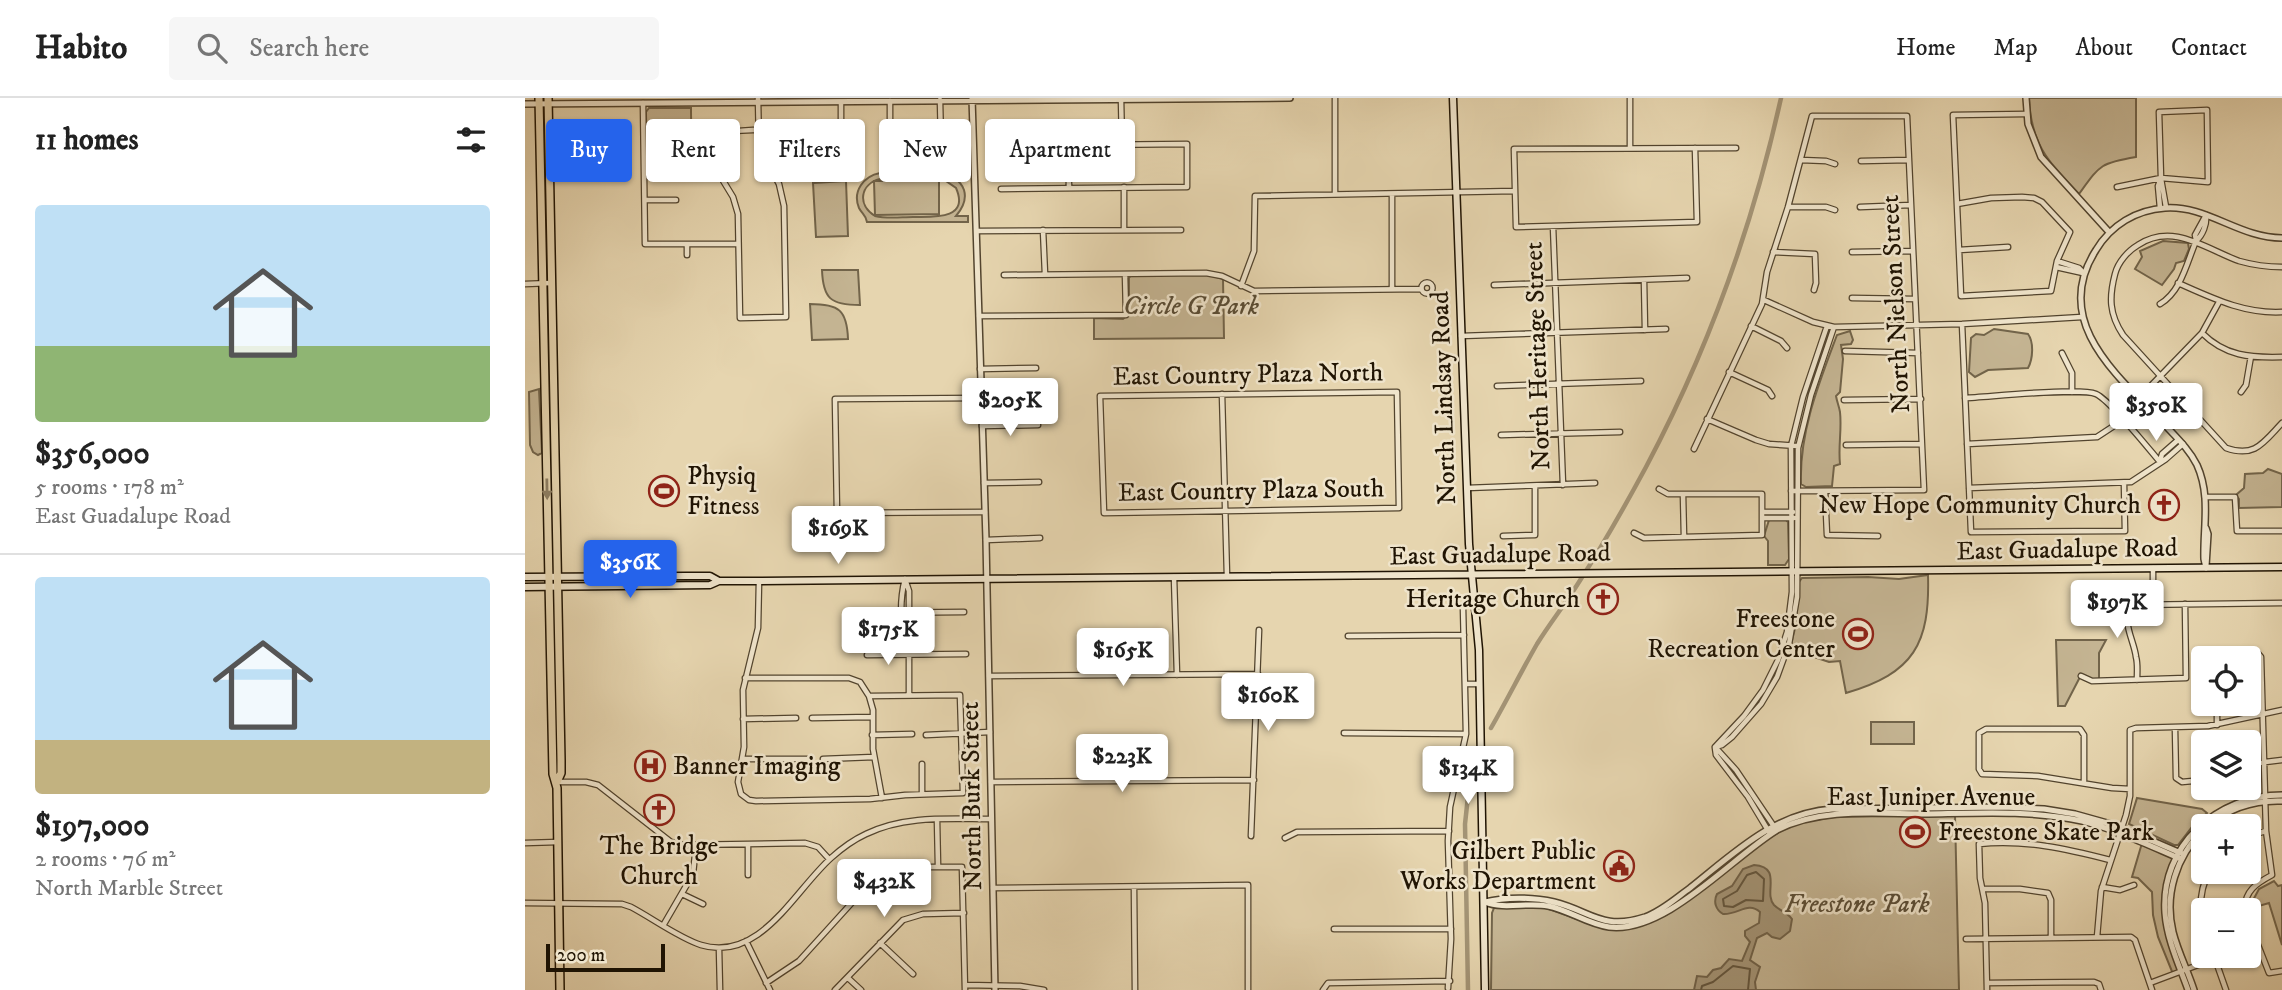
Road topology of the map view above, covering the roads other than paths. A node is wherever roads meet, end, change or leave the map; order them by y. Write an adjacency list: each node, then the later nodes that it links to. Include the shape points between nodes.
1 (1254, 98): 2 (street); 8 (street)
2 (1290, 98)
3 (1335, 98): 40 (street)
4 (1453, 98): 39 (main road, North Lindsay Road)
5 (1630, 98): 23 (street)
6 (2026, 98): 16 (street)
7 (972, 99): 8 (street); 10 (street); 55 (street, North Burk Street)
8 (1121, 99): 21 (street)
9 (758, 100): 13 (street); 14 (street); 17 (street)
10 (940, 100): 11 (street); 20 (street)
11 (890, 101): 14 (street); 19 (street)
12 (544, 102): 13 (street); 15 (street); 78 (main road)
13 (643, 103): 42 (street)
14 (841, 103): 18 (street)
15 (525, 104)
16 (2026, 114): 44 (street, via 1954,115); 56 (street, via 2041,157)
17 (759, 119)
18 (841, 119)
19 (890, 119)
20 (940, 119)
21 (1121, 119)
22 (1135, 145): 34 (street, via 1187,144 1187,187)
23 (1630, 148): 24 (street); 38 (street, North Heritage Street, via 1514,149)
24 (1696, 148): 25 (street); 51 (street, via 1697,222)
25 (1736, 148)
26 (1801, 160): 27 (street, North Nielson Street, via 1812,116 1907,116); 29 (street); 46 (street)
27 (1909, 160): 28 (street); 45 (street, North Nielson Street)
28 (1861, 161)
29 (1835, 164)
30 (2161, 178): 30 (street, via 2159,111 2207,110 2208,182); 35 (street); 48 (street)
31 (723, 182): 60 (street, via 736,205)
32 (778, 182): 60 (street, via 785,206 786,317 740,318)
33 (1069, 182): 36 (street)
34 (1124, 187): 36 (street); 53 (street)
35 (2117, 187)
36 (1069, 188): 37 (street)
37 (1001, 189)
38 (1515, 191): 39 (street); 51 (street, North Heritage Street, via 1516,227)
39 (1455, 193): 41 (street); 101 (main road, North Lindsay Road)
40 (1335, 194): 41 (street); 80 (street, via 1255,196 1255,251)
41 (1392, 194): 81 (street)
42 (645, 200): 43 (street); 59 (street, via 645,244)
43 (676, 200)
44 (1957, 204): 62 (street); 67 (street, via 2022,197 2042,202 2070,232)
45 (1911, 205): 47 (street); 63 (street, North Nielson Street)
46 (1788, 207): 49 (street); 64 (street)
47 (1860, 207)
48 (2163, 208): 50 (street); 56 (street, via 2130,217)
49 (1835, 210)
50 (2206, 215): 57 (street, via 2253,235); 58 (street)
51 (1553, 226): 75 (street, North Heritage Street)
52 (1043, 230): 53 (street); 55 (street); 70 (street)
53 (1124, 230): 54 (street)
54 (1181, 230)
55 (977, 231): 90 (street, North Burk Street)
56 (2109, 232): 69 (street)
57 (2282, 238)
58 (2196, 241): 68 (street, via 2242,262); 76 (street); 112 (street, via 2159,236 2129,251 2116,268 2110,304 2114,322)
59 (687, 244): 60 (street); 66 (street)
60 (738, 244)
61 (2008, 247): 62 (street)
62 (1959, 250): 67 (street, via 1961,296 2051,291)
63 (1913, 251): 65 (street); 85 (street, North Nielson Street)
64 (1773, 252): 83 (street, via 1815,254); 86 (street)
65 (1853, 252)
66 (687, 255)
67 (2056, 264): 69 (street, via 2080,268)
68 (2282, 267)
69 (2084, 273): 91 (street)
70 (1045, 274): 71 (street); 72 (street)
71 (1125, 274): 80 (street, via 1210,273); 90 (street, via 1126,315)
72 (1004, 275)
73 (1687, 278): 74 (street)
74 (1643, 280): 75 (street); 98 (street)
75 (1555, 283): 79 (street); 99 (street, North Heritage Street)
76 (2178, 283): 87 (street); 88 (street, via 2169,299)
77 (525, 284): 78 (street)
78 (547, 284): 110 (main road); 118 (main road)
79 (1494, 285)
80 (1241, 286): 81 (street, via 1254,291)
81 (1392, 288): 82 (street)
82 (1421, 289)
83 (1814, 290)
84 (1852, 298): 85 (street)
85 (1915, 299): 95 (street, North Nielson Street)
86 (1763, 300): 93 (street); 94 (street)
87 (2219, 302): 89 (street); 100 (street)
88 (2160, 304)
89 (2282, 312)
90 (979, 316): 109 (street, North Burk Street)
91 (2082, 317): 92 (street); 123 (street, via 2101,357)
92 (1962, 324): 95 (street); 122 (street)
93 (1751, 326): 102 (street); 111 (street)
94 (1827, 326): 96 (street); 138 (street)
95 (1917, 326): 96 (street); 104 (street, North Nielson Street)
96 (1834, 327): 139 (street)
97 (1666, 329): 98 (street)
98 (1645, 330): 99 (street)
99 (1557, 333): 101 (street); 114 (street, North Heritage Street)
100 (2202, 333): 106 (street, via 2215,346); 112 (street)
101 (1460, 336): 148 (main road, North Lindsay Road)
102 (1787, 348)
103 (1845, 351): 104 (street)
104 (1918, 353): 124 (street, North Nielson Street)
105 (2062, 353): 116 (street, via 2072,373)
106 (2251, 356): 107 (street); 117 (street)
107 (2282, 358)
108 (1036, 368): 109 (street)
109 (980, 369): 121 (street, North Burk Street)
110 (545, 372): 118 (main road); 174 (main road, one-way to 174)
111 (1729, 372): 120 (street); 126 (street)
112 (2161, 377): 123 (street); 128 (street, via 2226,448 2239,453 2251,451)
113 (1641, 381): 114 (street)
114 (1559, 384): 115 (street); 132 (street, North Heritage Street)
115 (1497, 386)
116 (2072, 392): 122 (street); 127 (street, via 2095,394)
117 (2241, 392)
118 (554, 394): 174 (main road)
119 (1222, 394): 156 (street, East Country Plaza North, via 1397,392); 157 (street); 159 (street, East Country Plaza North, via 1100,396)
120 (1772, 396)
121 (981, 398): 130 (street, North Burk Street); 158 (street, via 833,397 835,515)
122 (1965, 398): 136 (street)
123 (2139, 398): 134 (street)
124 (1921, 399): 125 (street); 135 (street, North Nielson Street)
125 (1844, 400)
126 (1707, 419): 138 (street, via 1756,440); 140 (street)
127 (2123, 420): 136 (street, via 2098,437); 141 (street)
128 (2282, 423)
129 (1038, 425): 130 (street)
130 (982, 426): 143 (street, North Burk Street)
131 (1621, 432): 132 (street)
132 (1561, 434): 133 (street); 146 (street, North Heritage Street)
133 (1501, 435)
134 (2181, 442): 141 (street, via 2162,454); 155 (street, via 2197,467)
135 (1921, 444): 137 (street); 153 (street, North Nielson Street, via 1924,490)
136 (1967, 444): 149 (street)
137 (1846, 445)
138 (1791, 446): 139 (street); 151 (street)
139 (1798, 446): 152 (street)
140 (1694, 449)
141 (2160, 462): 145 (street)
142 (1039, 482): 143 (street)
143 (983, 483): 158 (street, North Burk Street)
144 (1595, 483): 146 (street)
145 (2124, 483): 149 (street); 149 (street, via 2125,531 1971,533)
146 (1563, 485): 147 (street)
147 (1535, 486): 148 (street); 164 (street, North Heritage Street, via 1535,535)
148 (1466, 488): 173 (main road, North Lindsay Road)
149 (1969, 488)
150 (1659, 489): 154 (street)
151 (1791, 491): 152 (street); 161 (street)
152 (1797, 491): 153 (street); 161 (street)
153 (1825, 491): 165 (street, via 1828,535)
154 (1683, 494): 160 (street, via 1762,494); 166 (street)
155 (2205, 497): 162 (street, via 2235,497 2237,531); 171 (street)
156 (1399, 508): 157 (street, East Country Plaza South)
157 (1226, 511): 159 (street, East Country Plaza South); 175 (street)
158 (985, 512): 168 (street, North Burk Street)
159 (1104, 513)
160 (1763, 515): 161 (street); 166 (street, via 1762,535)
161 (1794, 515): 172 (street)
162 (2282, 531)
163 (1634, 533): 166 (street, via 1644,538)
164 (1503, 536)
165 (1878, 536)
166 (1684, 537)
167 (1040, 538): 168 (street)
168 (986, 540): 179 (street, North Burk Street)
169 (2282, 567): 171 (main road, East Guadalupe Road)
170 (2153, 568): 171 (main road, East Guadalupe Road); 172 (main road, East Guadalupe Road); 185 (street)
171 (2206, 568)
172 (1795, 571): 173 (main road, East Guadalupe Road); 249 (street, via 1793,628 1777,677 1744,725 1715,747)
173 (1472, 574): 175 (main road, East Guadalupe Road); 206 (main road, North Lindsay Road)
174 (554, 576): 176 (main road, East Guadalupe Road); 180 (main road, East Guadalupe Road, via 710,576); 183 (main road)
175 (1227, 576): 177 (main road, East Guadalupe Road)
176 (525, 577)
177 (1174, 577): 179 (main road, East Guadalupe Road); 199 (street)
178 (905, 579): 179 (main road, East Guadalupe Road); 181 (main road, East Guadalupe Road); 188 (street); 189 (street)
179 (986, 579): 201 (street, North Burk Street)
180 (719, 581): 181 (main road, East Guadalupe Road); 183 (main road, East Guadalupe Road, via 710,585)
181 (759, 581): 203 (street, via 758,628)
182 (525, 587): 183 (main road, East Guadalupe Road)
183 (554, 587): 198 (main road); 210 (main road)
184 (2282, 603): 186 (street)
185 (2153, 604): 186 (street); 204 (street, via 2130,606)
186 (2185, 604): 204 (street, via 2186,678)
187 (1463, 607): 193 (street)
188 (902, 612): 189 (street); 191 (street); 195 (street)
189 (909, 612): 190 (street); 195 (street)
190 (964, 612)
191 (866, 613)
192 (1259, 630): 200 (street)
193 (1464, 635): 194 (street); 205 (street)
194 (1348, 636)
195 (908, 654): 196 (street); 197 (street); 208 (street)
196 (966, 654)
197 (867, 655)
198 (551, 671): 210 (main road); 236 (main road, via 553,774)
199 (1177, 674): 200 (street); 201 (street)
200 (1258, 674): 235 (street)
201 (989, 676): 221 (street, North Burk Street)
202 (2081, 676): 204 (street, via 2089,681)
203 (745, 677): 209 (street, via 856,679); 217 (street)
204 (2137, 681)
205 (1465, 684): 206 (street); 223 (street)
206 (1479, 684): 273 (main road, North Lindsay Road)
207 (2261, 684): 212 (street)
208 (909, 694): 209 (street); 220 (street, via 960,695)
209 (869, 696): 216 (street)
210 (560, 697): 236 (main road, via 561,774)
211 (2282, 710): 212 (street)
212 (2263, 714): 218 (street); 232 (street)
213 (2217, 716): 218 (street)
214 (796, 718): 217 (street)
215 (811, 718): 216 (street)
216 (872, 718): 225 (street)
217 (743, 719): 228 (street)
218 (2217, 724): 219 (street)
219 (2175, 727): 238 (street, via 2177,780); 240 (street, via 2130,730)
220 (961, 732): 221 (street); 226 (street); 241 (street, via 963,793)
221 (990, 732): 237 (street, North Burk Street)
222 (1344, 733): 223 (street)
223 (1466, 733): 251 (street, via 1452,793)
224 (912, 734): 225 (street)
225 (872, 735): 227 (street)
226 (926, 735)
227 (874, 757): 230 (street); 243 (street)
228 (742, 759): 229 (street); 243 (street, via 740,792 757,801)
229 (810, 759)
230 (823, 759)
231 (2282, 760): 232 (street)
232 (2264, 761): 233 (street); 244 (street)
233 (2261, 762)
234 (922, 764): 241 (street)
235 (1254, 780): 237 (street); 254 (street)
236 (557, 782): 256 (main road); 260 (street, via 592,783 666,839)
237 (991, 782): 248 (street, North Burk Street)
238 (2191, 782)
239 (2084, 783): 239 (street, via 2082,730 1980,732 1979,773); 240 (street)
240 (2130, 789): 250 (street)
241 (922, 793): 243 (street)
242 (2282, 795): 244 (street)
243 (882, 798)
244 (2265, 798): 245 (street); 246 (street); 252 (street); 261 (street, via 2245,799 2220,810 2199,826)
245 (2282, 801)
246 (2226, 814)
247 (937, 819): 248 (street); 262 (street, via 878,828); 264 (street)
248 (991, 819): 269 (street, North Burk Street)
249 (1772, 830): 250 (street, East Juniper Avenue, via 1833,814 2004,807 2088,817); 273 (street, East Juniper Avenue, via 1662,909 1634,920 1603,921 1545,900)
250 (2122, 830): 261 (street, East Juniper Avenue); 263 (street)
251 (1449, 831): 255 (street, via 1297,832); 280 (street)
252 (2266, 831): 253 (street); 272 (street, via 2272,875 2259,881)
253 (2261, 832)
254 (1251, 836)
255 (1285, 838)
256 (558, 842): 257 (street); 274 (main road)
257 (525, 843)
258 (748, 844): 260 (street); 262 (street, via 805,843 818,847); 265 (street)
259 (2191, 844): 261 (street)
260 (696, 845): 271 (street, via 695,868)
261 (2180, 856): 291 (street, via 2170,912)
262 (829, 859): 285 (street, via 770,924)
263 (2111, 860): 268 (street); 270 (street, via 2034,845 1979,844)
264 (938, 866): 277 (street, via 962,867); 296 (street, via 903,869 871,884 799,961)
265 (748, 875)
266 (2134, 884): 268 (street, via 2120,890)
267 (1134, 887): 269 (street); 309 (street); 310 (street, via 1248,885)
268 (2102, 887): 282 (street)
269 (993, 888): 299 (street, North Burk Street)
270 (1983, 889): 281 (street, via 2049,895); 283 (street)
271 (682, 894): 276 (street); 278 (street)
272 (2247, 898)
273 (1485, 902): 313 (main road, North Lindsay Road)
274 (558, 903): 275 (street); 278 (street, via 622,904); 303 (main road)
275 (525, 904)
276 (703, 904)
277 (964, 913): 286 (street, via 913,915); 301 (street)
278 (664, 924): 287 (street, via 698,944)
279 (1334, 929): 280 (street)
280 (1451, 929): 295 (street)
281 (2051, 937): 282 (street); 283 (street)
282 (2097, 937): 298 (street, via 2133,938)
283 (1986, 938): 284 (street); 297 (street)
284 (1966, 939)
285 (746, 941): 287 (street); 296 (street)
286 (880, 943): 293 (street); 294 (street)
287 (719, 948): 304 (street)
288 (2261, 952): 292 (street, via 2269,973)
289 (2191, 967): 291 (street)
290 (2218, 968): 318 (street)
291 (2184, 970): 298 (street); 316 (street); 317 (street)
292 (2282, 971)
293 (913, 974)
294 (848, 978): 306 (street); 307 (street)
295 (1450, 981): 302 (street); 311 (street, via 1328,983)
296 (766, 983): 305 (street)
297 (1987, 983): 300 (street, via 2094,982); 314 (street)
298 (2150, 983): 315 (street)
299 (995, 987): 301 (street); 308 (street)
300 (2100, 987)
301 (965, 988)
302 (1450, 989): 312 (street)
303 (560, 990)
304 (720, 990)
305 (769, 990)
306 (835, 990)
307 (861, 990)
308 (1044, 990)
309 (1135, 990)
310 (1248, 990)
311 (1323, 990)
312 (1442, 990)
313 (1485, 990)
314 (1987, 990)
315 (2152, 990)
316 (2188, 990)
317 (2194, 990)
318 (2226, 990)

